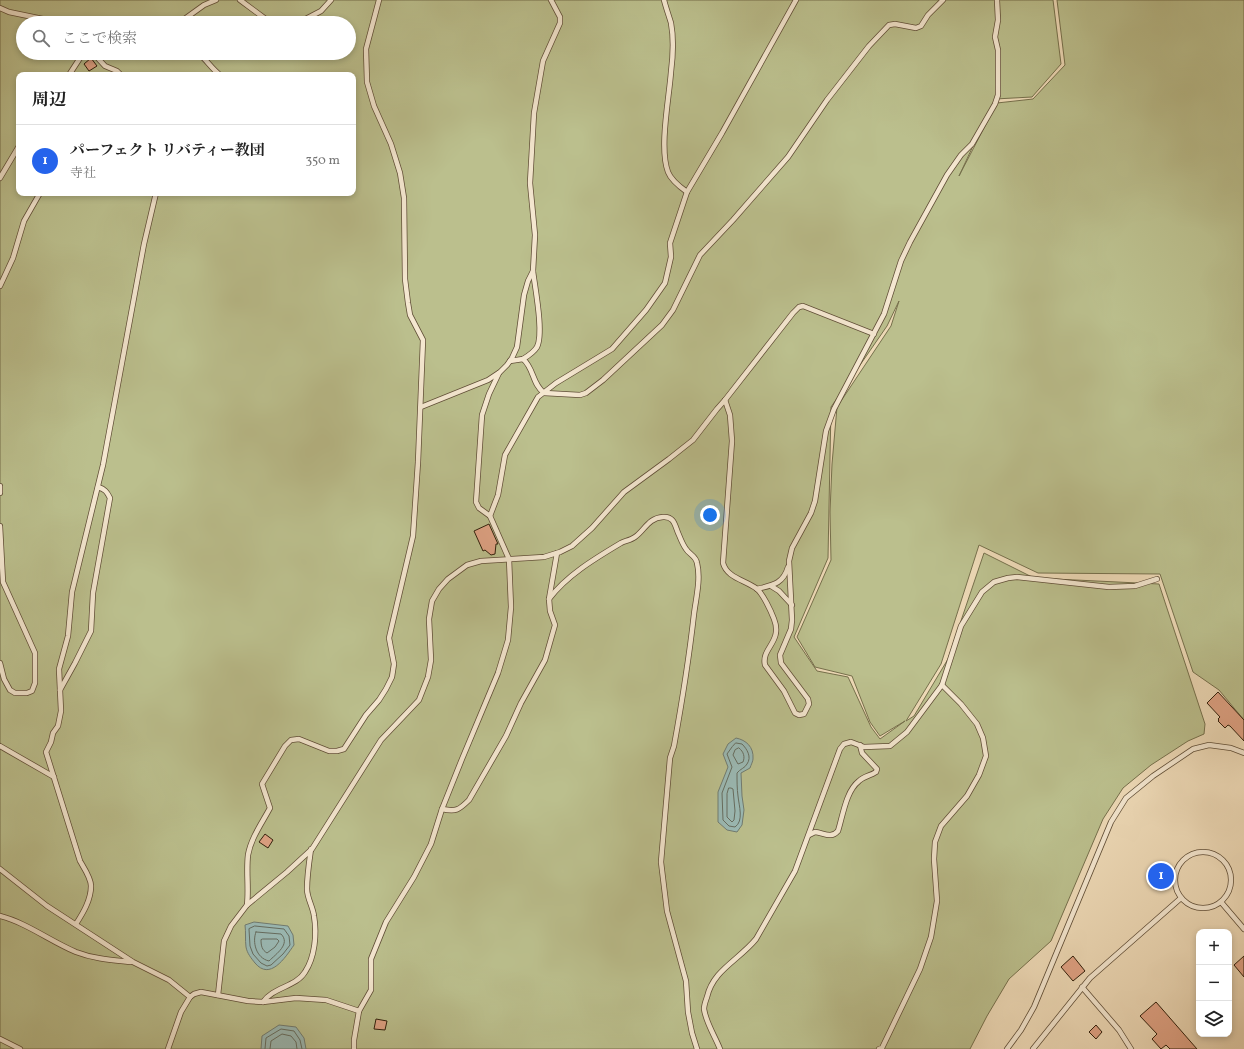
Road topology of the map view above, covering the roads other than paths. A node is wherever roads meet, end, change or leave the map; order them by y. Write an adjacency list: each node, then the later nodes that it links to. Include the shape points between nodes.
1 (216, 0): 12 (lane)
2 (240, 0): 13 (lane)
3 (331, 0): 14 (lane)
4 (379, 0): 34 (lane, via 366,49 367,82 400,173 404,198 405,279 410,315 423,340)
5 (551, 0): 26 (lane, via 560,17 560,23 543,61 534,113 530,183 535,235)
6 (664, 0): 23 (lane, via 671,23 673,49 665,158 669,173)
7 (796, 0): 23 (lane)
8 (943, 0): 32 (lane, via 921,26 916,28 889,25 869,46 827,100 788,157 700,255 676,305 662,325 603,380 586,392 580,395)
9 (996, 0): 28 (lane, via 998,95 995,104 972,144 947,175 910,242 901,261 884,314)
10 (0, 8): 11 (lane)
11 (29, 16)
12 (189, 16)
13 (262, 16)
14 (310, 16)
15 (79, 60): 18 (lane)
16 (99, 60): 19 (lane, via 105,66)
17 (206, 60): 20 (lane)
18 (71, 72)
19 (118, 72)
20 (216, 72)
21 (16, 151): 22 (lane)
22 (0, 178)
23 (687, 192): 32 (lane, via 670,243 671,257 665,283 646,310 612,349)
24 (38, 196): 27 (lane, via 24,221 13,258)
25 (155, 196): 36 (lane)
26 (533, 271): 29 (lane, via 540,340 536,348); 30 (lane, via 524,295 517,347)
27 (0, 286)
28 (874, 334): 33 (lane, via 803,306 799,307); 42 (lane, via 834,408 826,431 815,501 792,548)
29 (523, 359): 30 (lane); 32 (lane, via 528,363 536,386)
30 (510, 361): 31 (lane)
31 (500, 372): 34 (lane, via 488,380); 38 (lane, via 482,415 476,502 479,508)
32 (544, 393): 38 (lane, via 538,398 505,455 498,495)
33 (725, 400): 40 (lane, via 692,440 624,492 572,546); 45 (lane, via 730,415 732,441 723,563 731,575)
34 (421, 407): 61 (lane, via 413,536 389,638 394,664 392,677 379,700 344,748 329,751 299,739 291,740 285,746 262,784 270,808 255,834 248,854)
35 (0, 486): 37 (lane)
36 (98, 487): 50 (lane, via 72,592 68,636 59,669); 50 (lane, via 107,492 110,498 93,593 91,631)
37 (0, 493)
38 (490, 516): 41 (lane)
39 (0, 526): 48 (lane, via 3,582 35,653 35,683 32,691 28,693 10,690)
40 (557, 553): 41 (lane, via 544,557); 46 (lane)
41 (509, 559): 55 (lane, via 511,606 508,640 498,673); 57 (lane, via 467,565 438,589 432,601 429,619 431,660 428,677 419,700 381,740)
42 (790, 563): 44 (lane, via 781,580); 47 (lane)
43 (1157, 579): 49 (lane, via 1135,586 1109,587 1017,577 994,582 982,592 961,626)
44 (771, 586): 45 (lane); 47 (lane, via 780,591)
45 (758, 589): 47 (lane, via 774,619 777,632 764,660 795,713 799,715 807,710 808,699 786,670 780,655 791,629)
46 (549, 599): 55 (lane, via 550,611 556,625 545,660 533,684 469,800 462,808 453,811); 75 (lane, via 574,574 622,543 635,538 654,519 664,516 675,521 687,550 697,562 698,578 687,674 670,758 661,862 667,911 686,981 688,1012)
47 (792, 605)
48 (0, 663)
49 (942, 685): 51 (lane, via 907,732 890,746); 77 (lane, via 977,724 986,756 967,796 941,826 935,842 936,901 931,937 920,969 882,1048)
50 (60, 690): 54 (lane, via 61,711 58,726 46,752)
51 (860, 745): 56 (lane, via 851,742 840,748); 56 (lane, via 862,753 877,769 876,772 862,778 852,789 835,834 831,836 815,832)
52 (0, 746): 54 (lane)
53 (1244, 753): 78 (lane, via 1210,745 1192,749 1126,798 1111,822 1034,1006)
54 (54, 777): 63 (lane, via 80,860 91,886 84,911)
55 (442, 810): 70 (lane, via 431,844 386,922 371,959 371,990)
56 (809, 835): 76 (lane, via 795,871 756,939 719,973 709,988 704,1008)
57 (312, 849): 61 (lane); 69 (lane, via 307,873 307,891 314,916 312,960 304,974 268,995)
58 (0, 869): 63 (lane, via 47,906)
59 (1181, 898): 60 (lane, via 1190,905 1200,908 1211,907); 60 (lane, via 1176,887 1176,875 1180,864 1189,856 1201,852 1213,853 1223,860 1230,870 1232,882); 66 (lane)
60 (1221, 902): 64 (lane)
61 (247, 905): 67 (lane, via 231,926 224,941)
62 (0, 916): 65 (lane, via 86,955)
63 (76, 924): 65 (lane)
64 (1244, 929)
65 (133, 962): 68 (lane, via 168,980)
66 (1082, 987): 79 (lane); 80 (lane, via 1119,1030)
67 (218, 996): 68 (lane, via 201,992); 69 (lane)
68 (190, 997): 73 (lane, via 181,1012)
69 (263, 1002): 70 (lane, via 296,998 326,1000)
70 (359, 1011): 74 (lane)
71 (0, 1039): 72 (lane)
72 (20, 1049)
73 (168, 1049)
74 (354, 1049)
75 (697, 1049)
76 (720, 1049)
77 (879, 1049)
78 (1007, 1049)
79 (1033, 1049)
80 (1131, 1049)

